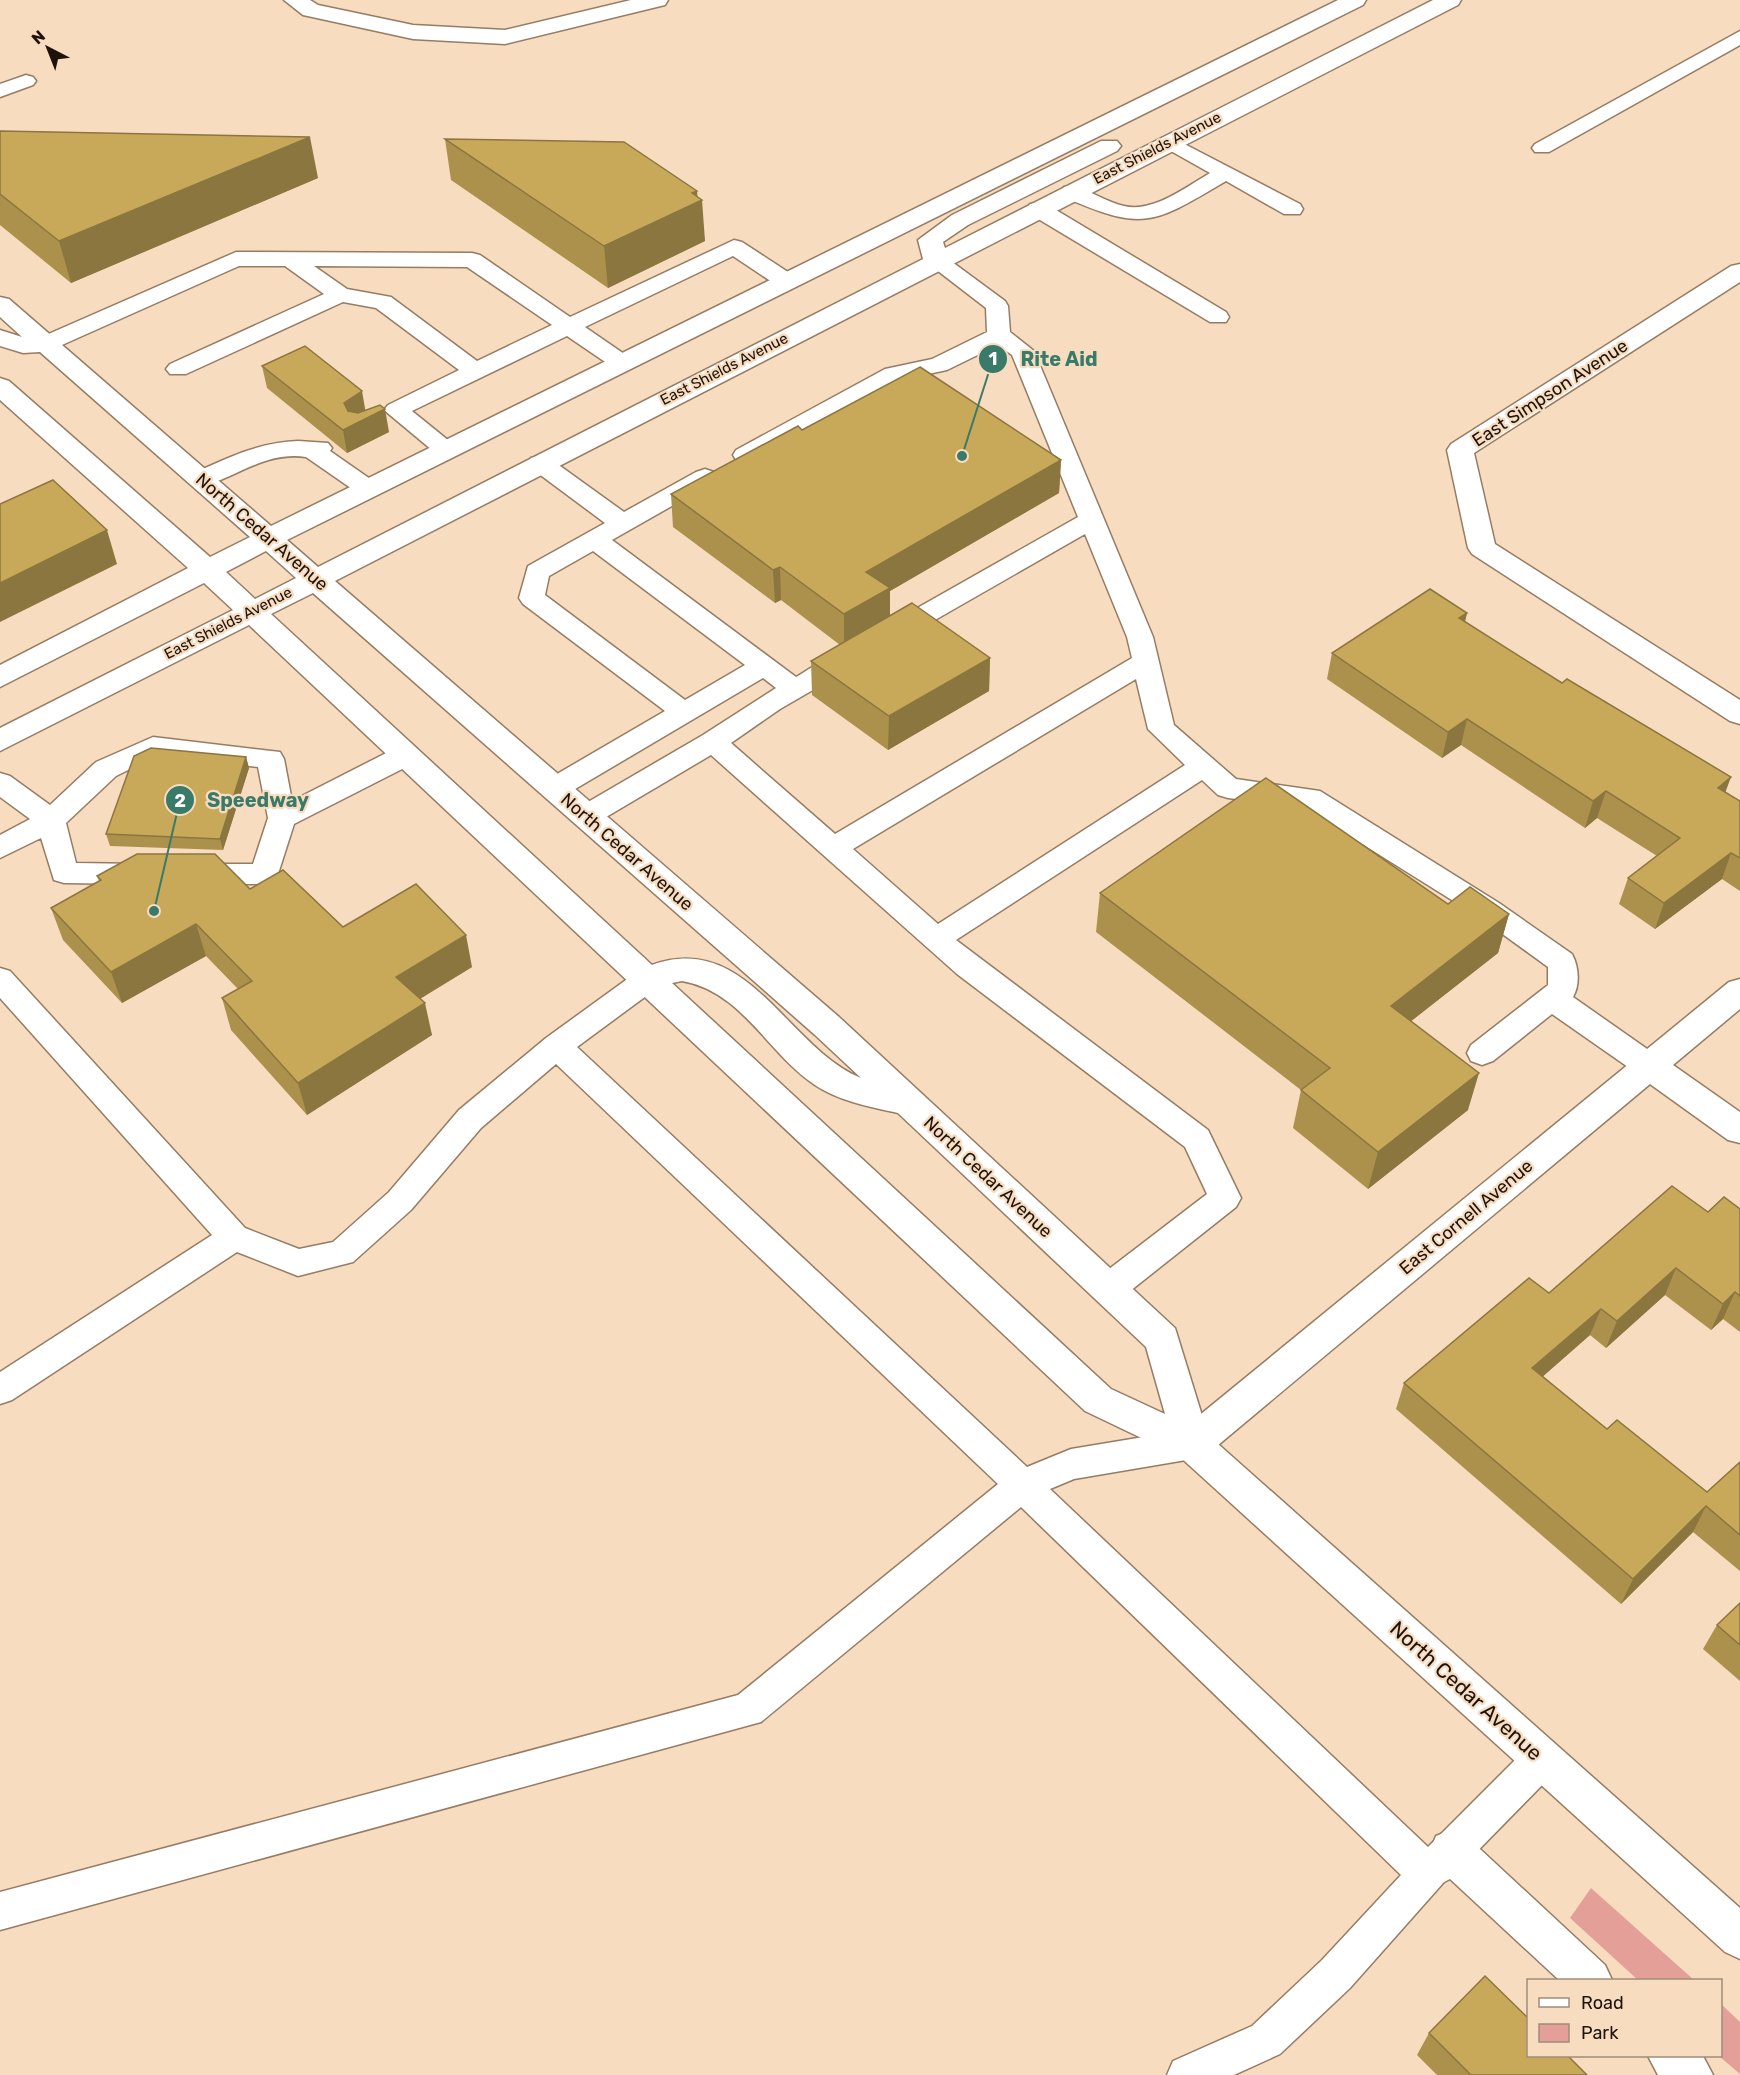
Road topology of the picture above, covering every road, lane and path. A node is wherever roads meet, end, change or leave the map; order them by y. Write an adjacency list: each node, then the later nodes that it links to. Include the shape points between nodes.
1 (296, 0): 2 (main road, via 311,10 412,32 505,38)
2 (657, 0)
3 (1355, 0): 6 (main road)
4 (1450, 0): 9 (main road, East Shields Avenue)
5 (1740, 37): 10 (lane)
6 (1202, 75): 16 (main road, via 1181,105 1060,172 960,220 930,240); 18 (main road)
7 (26, 81): 8 (lane)
8 (0, 91)
9 (1169, 142): 11 (lane); 12 (main road, East Shields Avenue)
10 (1542, 148)
11 (1225, 173): 12 (lane, via 1149,213 1115,211); 14 (lane)
12 (1072, 192): 13 (main road, East Shields Avenue)
13 (1038, 209): 16 (main road, East Shields Avenue); 21 (lane)
14 (1292, 209)
15 (291, 260): 19 (lane); 22 (lane, via 472,260); 25 (lane, via 236,259)
16 (936, 261): 23 (lane, via 997,306); 31 (main road, East Shields Avenue)
17 (1740, 271): 46 (main road, East Simpson Avenue, via 1460,450 1482,548)
18 (786, 281): 22 (lane, via 734,247); 26 (main road)
19 (340, 295): 27 (lane); 28 (lane, via 383,302)
20 (0, 304): 25 (main road, North Cedar Avenue)
21 (1218, 317)
22 (568, 326): 26 (lane); 28 (lane)
23 (999, 335): 34 (lane, via 1023,351); 35 (lane, via 939,365 893,374)
24 (0, 338): 25 (main road, via 23,345)
25 (45, 344): 32 (main road, North Cedar Avenue)
26 (622, 363): 30 (main road)
27 (178, 369)
28 (475, 371): 30 (lane, via 387,414)
29 (0, 386): 38 (main road, North Cedar Avenue)
30 (446, 450): 33 (main road)
31 (540, 463): 35 (lane); 39 (main road, East Shields Avenue)
32 (201, 479): 33 (lane, via 276,448 296,446 317,449); 36 (main road, North Cedar Avenue)
33 (367, 489): 36 (main road)
34 (1092, 520): 41 (lane); 44 (lane)
35 (622, 522): 37 (lane)
36 (268, 537): 38 (main road); 39 (main road, North Cedar Avenue)
37 (595, 540): 42 (lane); 45 (lane, via 537,572 532,598)
38 (207, 570): 40 (main road, North Cedar Avenue); 43 (main road)
39 (315, 578): 40 (main road, East Shields Avenue); 52 (main road, North Cedar Avenue)
40 (251, 611): 47 (main road, East Shields Avenue); 49 (main road, North Cedar Avenue)
41 (1146, 661): 50 (lane, via 1161,729); 57 (lane)
42 (763, 666): 44 (lane); 45 (lane)
43 (0, 676)
44 (795, 689): 48 (lane)
45 (685, 713): 52 (lane)
46 (1740, 714)
47 (0, 741)
48 (713, 742): 53 (lane); 57 (lane)
49 (406, 755): 54 (lane); 60 (main road, North Cedar Avenue)
50 (1203, 766): 58 (lane); 62 (lane, via 1228,788 1310,798 1489,910 1562,962 1563,989)
51 (0, 783): 55 (lane)
52 (555, 788): 53 (main road, North Cedar Avenue)
53 (586, 816): 66 (main road, North Cedar Avenue, via 827,1026)
54 (282, 818): 55 (lane, via 270,759 153,746 106,769); 55 (lane, via 264,874 64,873)
55 (51, 820): 56 (lane)
56 (0, 848)
57 (833, 848): 58 (lane)
58 (936, 939): 69 (lane, via 1197,1139 1226,1198)
59 (0, 980): 68 (lane)
60 (647, 980): 63 (lane); 66 (main road, via 680,969 701,972 733,988 818,1070 860,1092); 71 (main road, North Cedar Avenue, via 1098,1400)
61 (1740, 991): 65 (main road, East Cornell Avenue)
62 (1552, 998): 64 (lane); 65 (lane)
63 (557, 1046): 68 (lane, via 470,1119 400,1201 342,1253 298,1263); 72 (lane)
64 (1482, 1053)
65 (1649, 1066): 67 (main road); 71 (main road, East Cornell Avenue)
66 (906, 1101): 69 (main road, North Cedar Avenue)
67 (1740, 1130)
68 (234, 1237): 70 (lane)
69 (1108, 1289): 71 (main road, North Cedar Avenue, via 1162,1339)
70 (0, 1390)
71 (1192, 1444): 72 (lane, via 1071,1464); 73 (main road, North Cedar Avenue)
72 (1022, 1485): 74 (lane); 75 (lane, via 748,1710)
73 (1542, 1758): 74 (lane); 76 (main road, North Cedar Avenue)
74 (1439, 1863): 77 (main road); 79 (lane, via 1336,1974 1266,2040)
75 (0, 1911)
76 (1740, 1937)
77 (1589, 1979)
78 (1672, 2057): 80 (main road)
79 (1186, 2075)
80 (1691, 2075)

